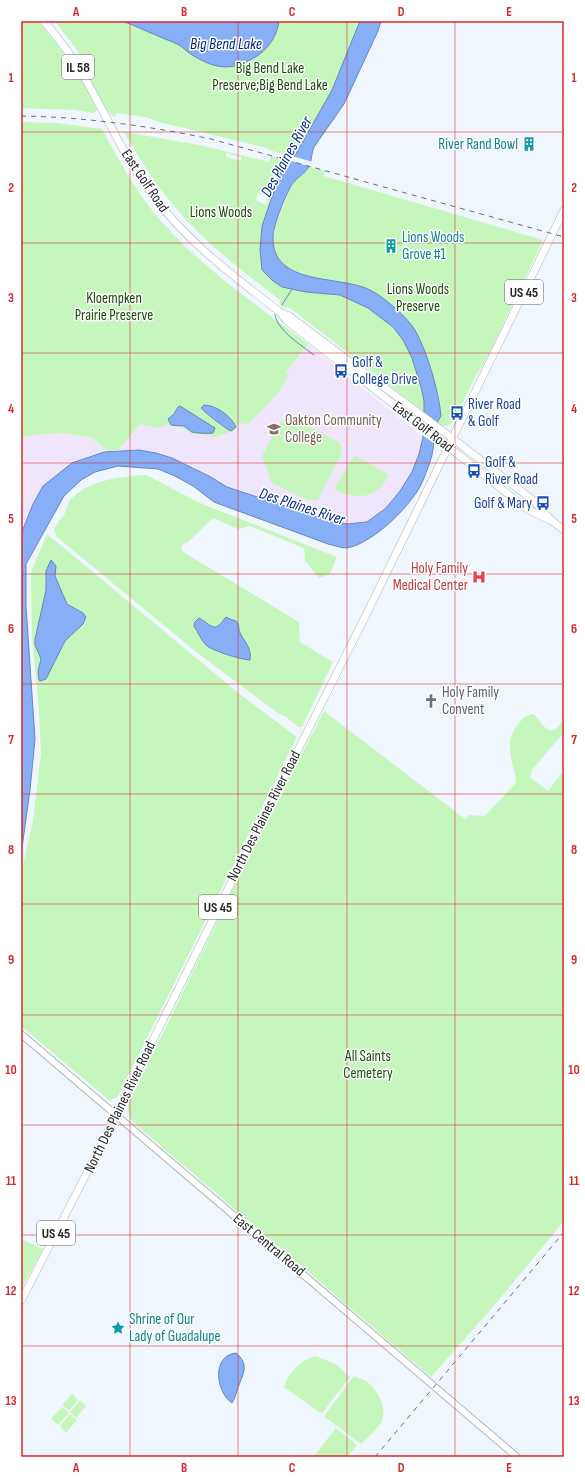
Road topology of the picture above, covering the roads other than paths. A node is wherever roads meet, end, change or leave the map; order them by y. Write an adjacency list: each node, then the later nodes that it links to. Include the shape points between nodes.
1 (44, 21): 3 (main road, East Golf Road / IL 58, via 73,59 151,194 202,250)
2 (564, 210): 4 (main road, North Des Plaines River Road / US 45)
3 (280, 312): 4 (main road, East Golf Road / IL 58, via 289,316); 5 (main road, East Golf Road / IL 58, via 286,320)
4 (452, 438): 5 (main road, North Des Plaines River Road / US 45); 6 (main road, East Golf Road / IL 58, via 534,501)
5 (448, 447): 6 (main road, East Golf Road / IL 58, via 527,509); 9 (main road, North Des Plaines River Road / US 45)
6 (552, 521): 7 (main road, East Golf Road / IL 58)
7 (564, 530)
8 (21, 1034): 9 (main road, East Central Road)
9 (116, 1114): 10 (main road, North Des Plaines River Road / US 45); 11 (main road, East Central Road)
10 (21, 1301)
11 (517, 1457)

